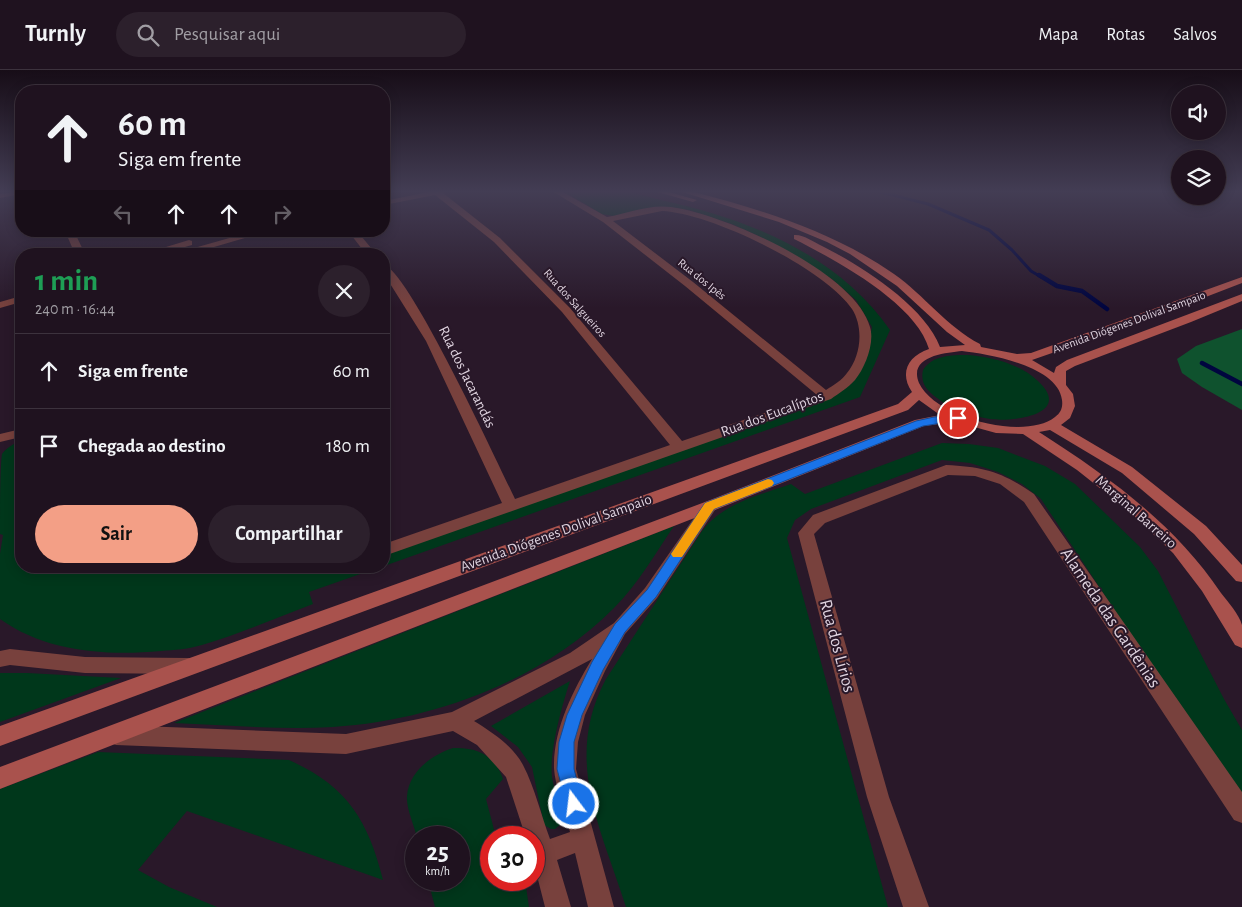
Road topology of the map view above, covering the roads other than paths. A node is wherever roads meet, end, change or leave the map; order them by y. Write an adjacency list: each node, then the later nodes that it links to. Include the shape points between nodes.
1 (485, 230): 32 (street, Rua dos Salgueiros, via 566,310)
2 (619, 230): 26 (street, Rua dos Ipês)
3 (738, 230): 26 (street, Rua dos Eucalíptos, via 757,237 830,281 852,301 865,326 864,349 852,375)
4 (783, 230): 22 (street, via 843,259 885,288 926,329)
5 (807, 230): 21 (street, via 873,264 916,296 956,336)
6 (212, 237): 10 (street)
7 (241, 237): 9 (street)
8 (357, 237): 13 (street)
9 (221, 242): 11 (street); 12 (street)
10 (171, 248)
11 (200, 248)
12 (224, 248)
13 (367, 248)
14 (390, 275): 34 (street, Rua dos Jacarandás, via 432,341)
15 (1242, 280): 23 (street, Avenida Diógenes Dolival Sampaio, via 1033,356)
16 (15, 292): 17 (street)
17 (0, 296)
18 (1242, 297): 24 (street, Avenida Diógenes Dolival Sampaio, via 1071,362 1060,370)
19 (15, 301): 20 (street)
20 (0, 305)
21 (984, 350): 22 (street); 23 (street)
22 (935, 351): 25 (street, via 916,361 910,370 911,381)
23 (1015, 358): 24 (street, via 1049,374)
24 (1060, 385): 28 (street, via 1068,396 1069,408 1064,418)
25 (919, 393): 27 (street); 41 (street, Avenida Diógenes Dolival Sampaio, via 903,407)
26 (826, 396): 32 (street, Rua dos Eucalíptos)
27 (958, 418): 29 (street, via 988,426); 35 (street, Avenida Diógenes Dolival Sampaio, via 920,424)
28 (1051, 425): 29 (street); 37 (street, Marginal Barreiro, via 1127,470 1200,530)
29 (1026, 430): 39 (street, Marginal Barreiro, via 1082,466 1170,539 1212,592)
30 (15, 434): 31 (street)
31 (0, 438)
32 (679, 447): 34 (street, Rua dos Eucalíptos)
33 (946, 470): 46 (street, Alameda das Gardênias, via 976,471 1005,481 1029,498); 53 (street, Rua dos Lírios, via 819,519 806,533 878,797)
34 (511, 506): 36 (street, Rua dos Eucalíptos)
35 (710, 506): 38 (street, Avenida Diógenes Dolival Sampaio, via 651,593); 43 (street, Avenida Diógenes Dolival Sampaio)
36 (390, 548)
37 (1242, 576)
38 (620, 628): 42 (street, Avenida Diógenes Dolival Sampaio, via 577,659); 48 (street, via 574,715 566,742 565,769)
39 (1242, 640)
40 (0, 658): 41 (street, Avenida Diógenes Dolival Sampaio, via 85,665)
41 (190, 666): 44 (street, Avenida Diógenes Dolival Sampaio)
42 (455, 721): 43 (street, Avenida Diógenes Dolival Sampaio, via 346,744); 47 (street, via 484,738 515,771)
43 (112, 735): 45 (street, Avenida Diógenes Dolival Sampaio)
44 (0, 736)
45 (0, 778)
46 (1242, 812)
47 (534, 826)
48 (584, 838): 49 (street); 52 (street)
49 (545, 854)
50 (545, 858): 51 (street)
51 (558, 907)
52 (601, 907)
53 (916, 907)

